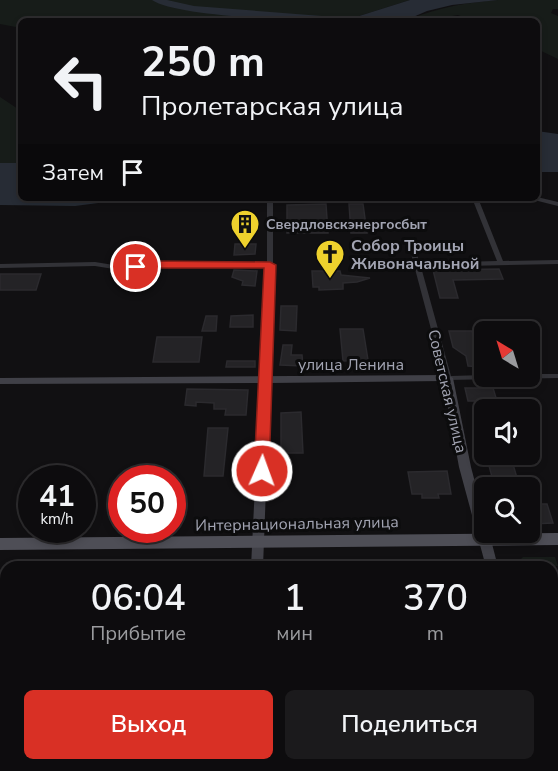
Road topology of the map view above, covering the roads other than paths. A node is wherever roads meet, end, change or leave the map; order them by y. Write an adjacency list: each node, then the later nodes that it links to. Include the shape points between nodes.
1 (540, 200): 4 (street)
2 (270, 201): 8 (street)
3 (476, 201): 7 (street)
4 (558, 204)
5 (413, 250): 9 (street, Советская улица)
6 (558, 262): 7 (street)
7 (501, 263): 9 (street)
8 (270, 265): 10 (street); 13 (street)
9 (417, 265): 12 (street, Советская улица)
10 (0, 267)
11 (558, 376): 12 (street, улица Ленина)
12 (448, 378): 13 (main road, улица Ленина); 15 (main road, Советская улица)
13 (265, 380): 14 (main road, улица Ленина); 19 (main road)
14 (0, 381)
15 (474, 499)
16 (474, 539): 19 (main road, Интернациональная улица)
17 (540, 539): 18 (main road, Интернациональная улица)
18 (558, 539)
19 (257, 541): 21 (main road, Интернациональная улица); 22 (main road)
20 (486, 543): 23 (main road, Советская улица)
21 (0, 544)
22 (257, 561)
23 (490, 561)

